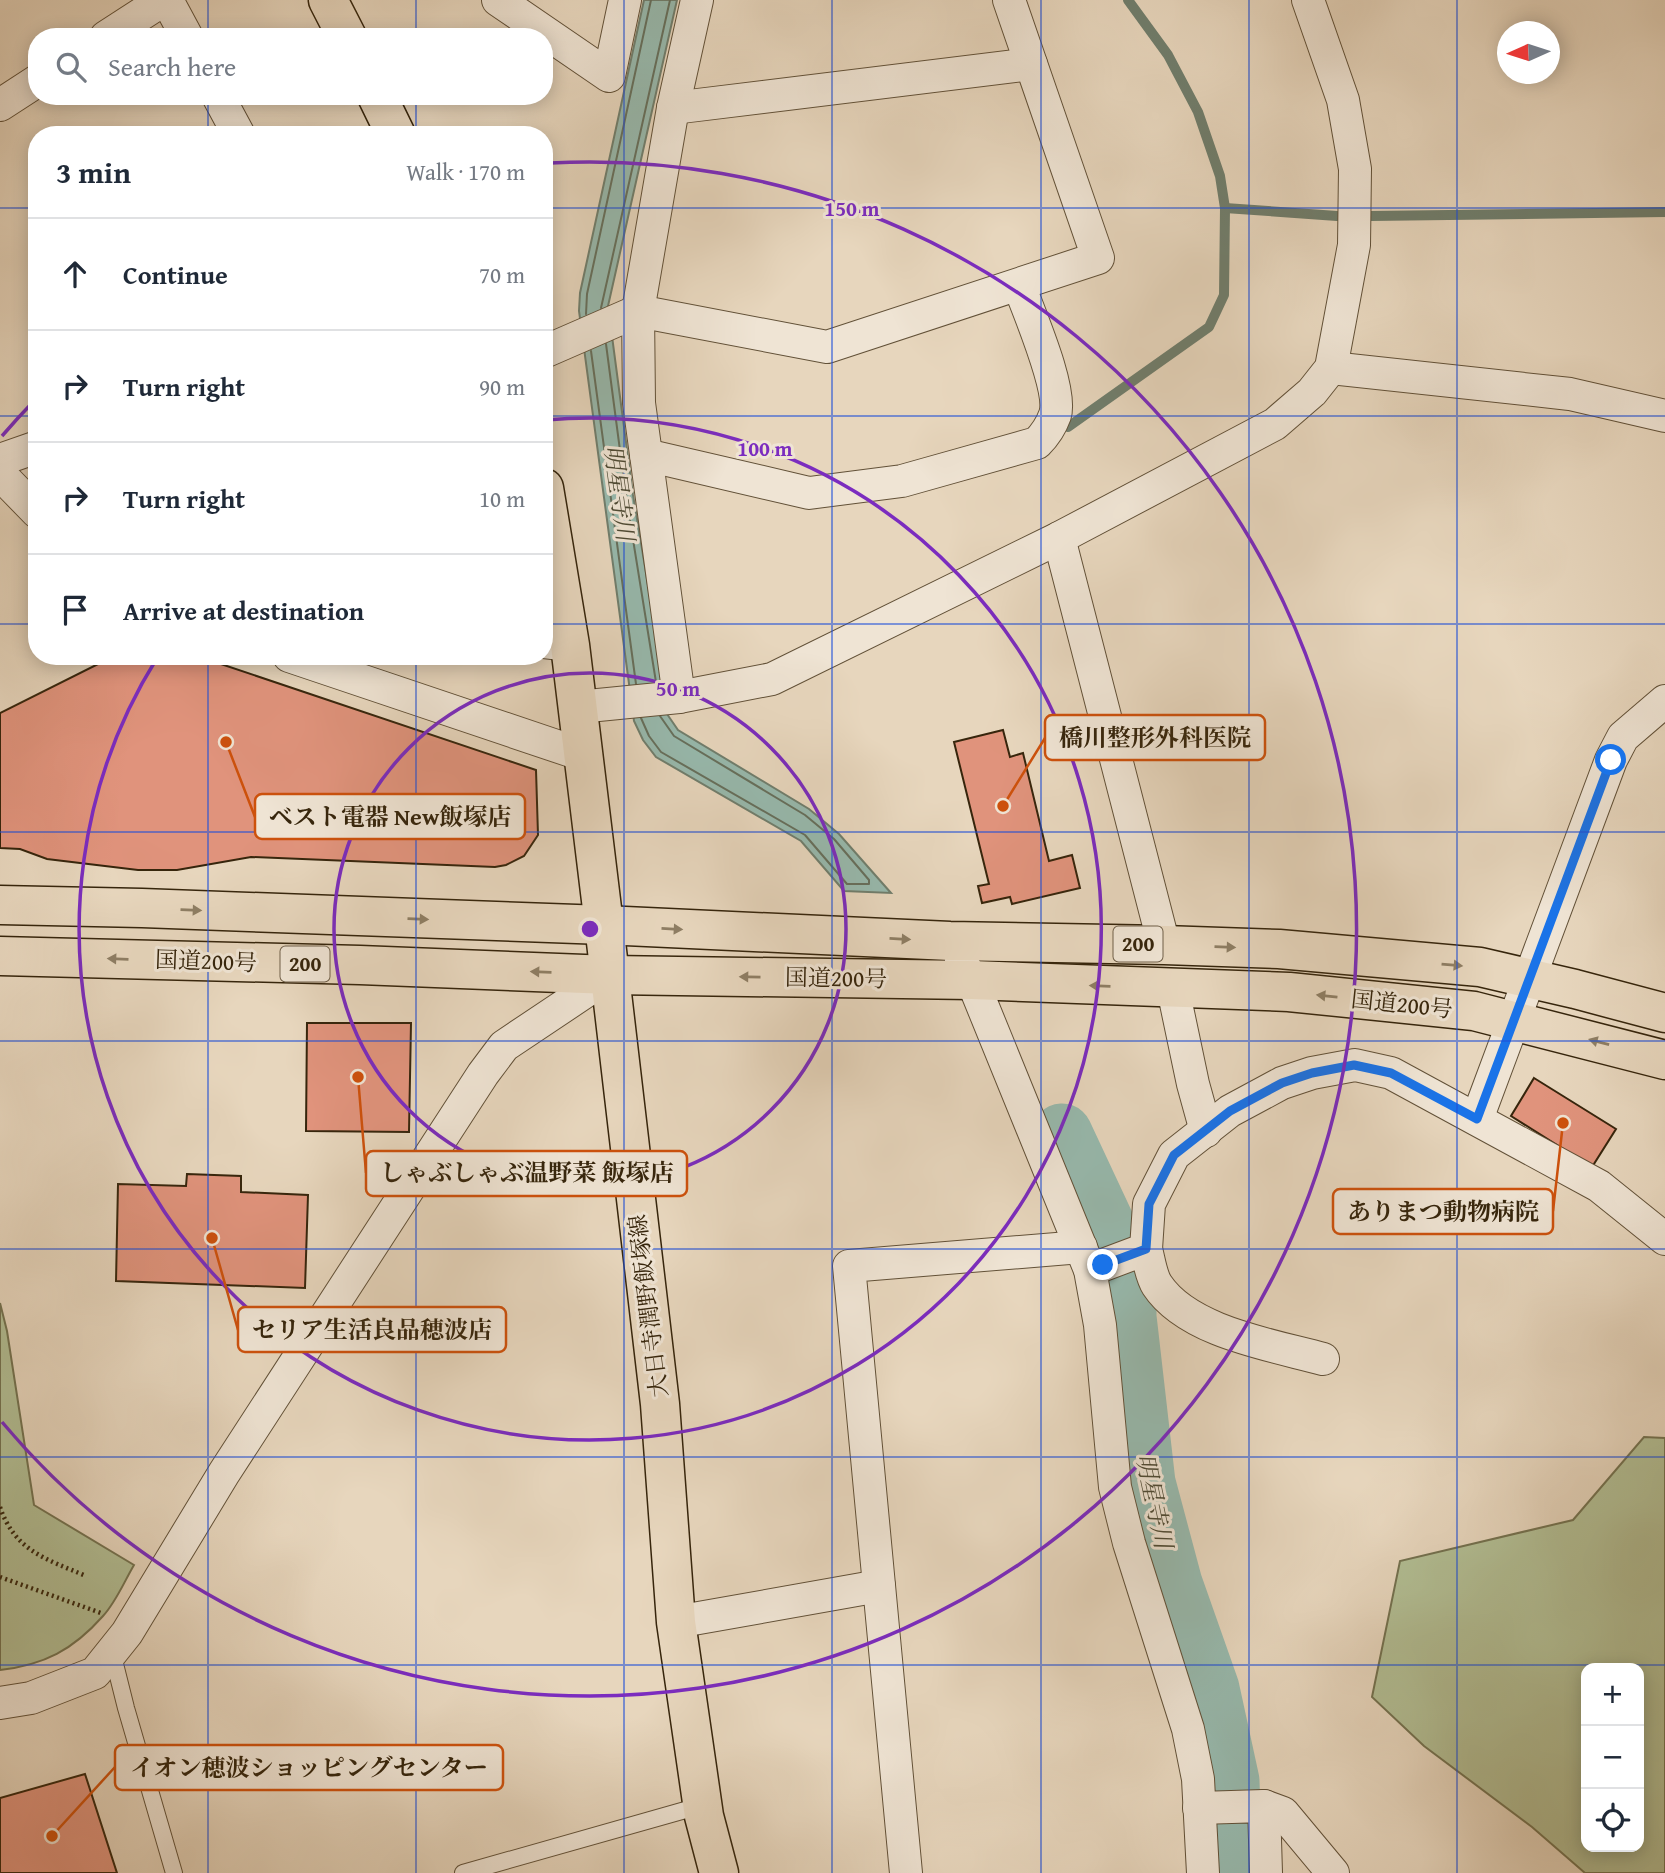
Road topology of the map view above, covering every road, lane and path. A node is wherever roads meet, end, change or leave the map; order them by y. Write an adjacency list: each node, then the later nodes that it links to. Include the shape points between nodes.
1 (165, 0): 8 (street); 9 (street)
2 (328, 0): 10 (main road)
3 (498, 0): 11 (street)
4 (625, 0): 12 (street, via 609,76)
5 (697, 0): 18 (street)
6 (1009, 0): 13 (street)
7 (1308, 0): 24 (street, via 1343,100 1355,169 1354,245)
8 (120, 28)
9 (182, 28)
10 (342, 28)
11 (539, 28)
12 (553, 38)
13 (1031, 64): 18 (street); 21 (street, via 1098,258)
14 (28, 87): 15 (street)
15 (0, 104)
16 (223, 105): 19 (street)
17 (381, 105): 20 (main road)
18 (673, 108): 22 (street)
19 (234, 126)
20 (392, 126)
21 (1019, 285): 22 (street, via 827,347); 27 (street, via 1054,386 1056,413 1037,443 902,481 809,493)
22 (629, 316): 23 (street); 27 (street)
23 (554, 348)
24 (1331, 368): 25 (street, via 1570,394); 31 (street, via 1276,424)
25 (1665, 416)
26 (28, 450): 28 (street)
27 (646, 455): 35 (street)
28 (0, 460)
29 (0, 474): 30 (street)
30 (28, 503)
31 (1059, 538): 35 (street, via 772,678); 42 (street)
32 (553, 595): 33 (main road, 大日寺潤野飯塚線)
33 (557, 643): 37 (main road, 大日寺潤野飯塚線)
34 (316, 665): 38 (street)
35 (674, 698): 37 (street)
36 (1665, 701): 45 (street, via 1622,737)
37 (578, 707): 38 (main road, 大日寺潤野飯塚線)
38 (583, 755): 40 (main road, 大日寺潤野飯塚線)
39 (0, 905): 40 (main road, 国道200号 / 200, one-way to 40)
40 (604, 925): 41 (main road, 国道200号 / 200, one-way to 41); 44 (main road, 大日寺潤野飯塚線)
41 (950, 942): 42 (main road, 国道200号 / 200); 46 (street)
42 (1164, 944): 45 (main road, 国道200号 / 200, one-way to 45, via 1480,967)
43 (0, 956): 44 (main road, 国道200号 / 200, one-way to 43)
44 (610, 975): 46 (main road, 国道200号 / 200, one-way to 44); 61 (main road, 大日寺潤野飯塚線, via 660,1404); 62 (street, via 504,1046 483,1074)
45 (1529, 978): 48 (main road, 国道200号 / 200); 49 (street)
46 (972, 980): 47 (main road, 国道200号 / 200, one-way to 46); 54 (street)
47 (1173, 989): 49 (main road, 国道200号 / 200, one-way to 47, via 1474,1011 1289,992); 52 (street)
48 (1665, 1013)
49 (1512, 1020): 50 (main road, 国道200号 / 200, one-way to 49); 51 (street)
50 (1665, 1060)
51 (1477, 1119): 52 (street, via 1391,1073 1354,1065 1282,1083 1230,1111); 53 (street, via 1599,1186)
52 (1206, 1130): 54 (street, via 1174,1155 1149,1204)
53 (1665, 1239)
54 (1110, 1257): 55 (street, via 1211,1326); 59 (street, via 849,1266); 66 (street, via 1100,1325 1115,1487 1188,1729)
55 (1323, 1359)
56 (0, 1507): 57 (path, via 6,1525 21,1544)
57 (86, 1576)
58 (0, 1577): 60 (path)
59 (879, 1586): 61 (street); 70 (street)
60 (105, 1615)
61 (677, 1622): 64 (main road, 大日寺潤野飯塚線)
62 (112, 1652): 63 (street, via 95,1673 31,1698); 67 (lane)
63 (0, 1703)
64 (703, 1805): 68 (lane); 69 (main road, 大日寺潤野飯塚線)
65 (1256, 1807): 66 (street); 72 (street); 73 (street, via 1283,1813)
66 (1204, 1808): 71 (street)
67 (174, 1873)
68 (463, 1873)
69 (719, 1873)
70 (906, 1873)
71 (1203, 1873)
72 (1266, 1873)
73 (1333, 1873)

